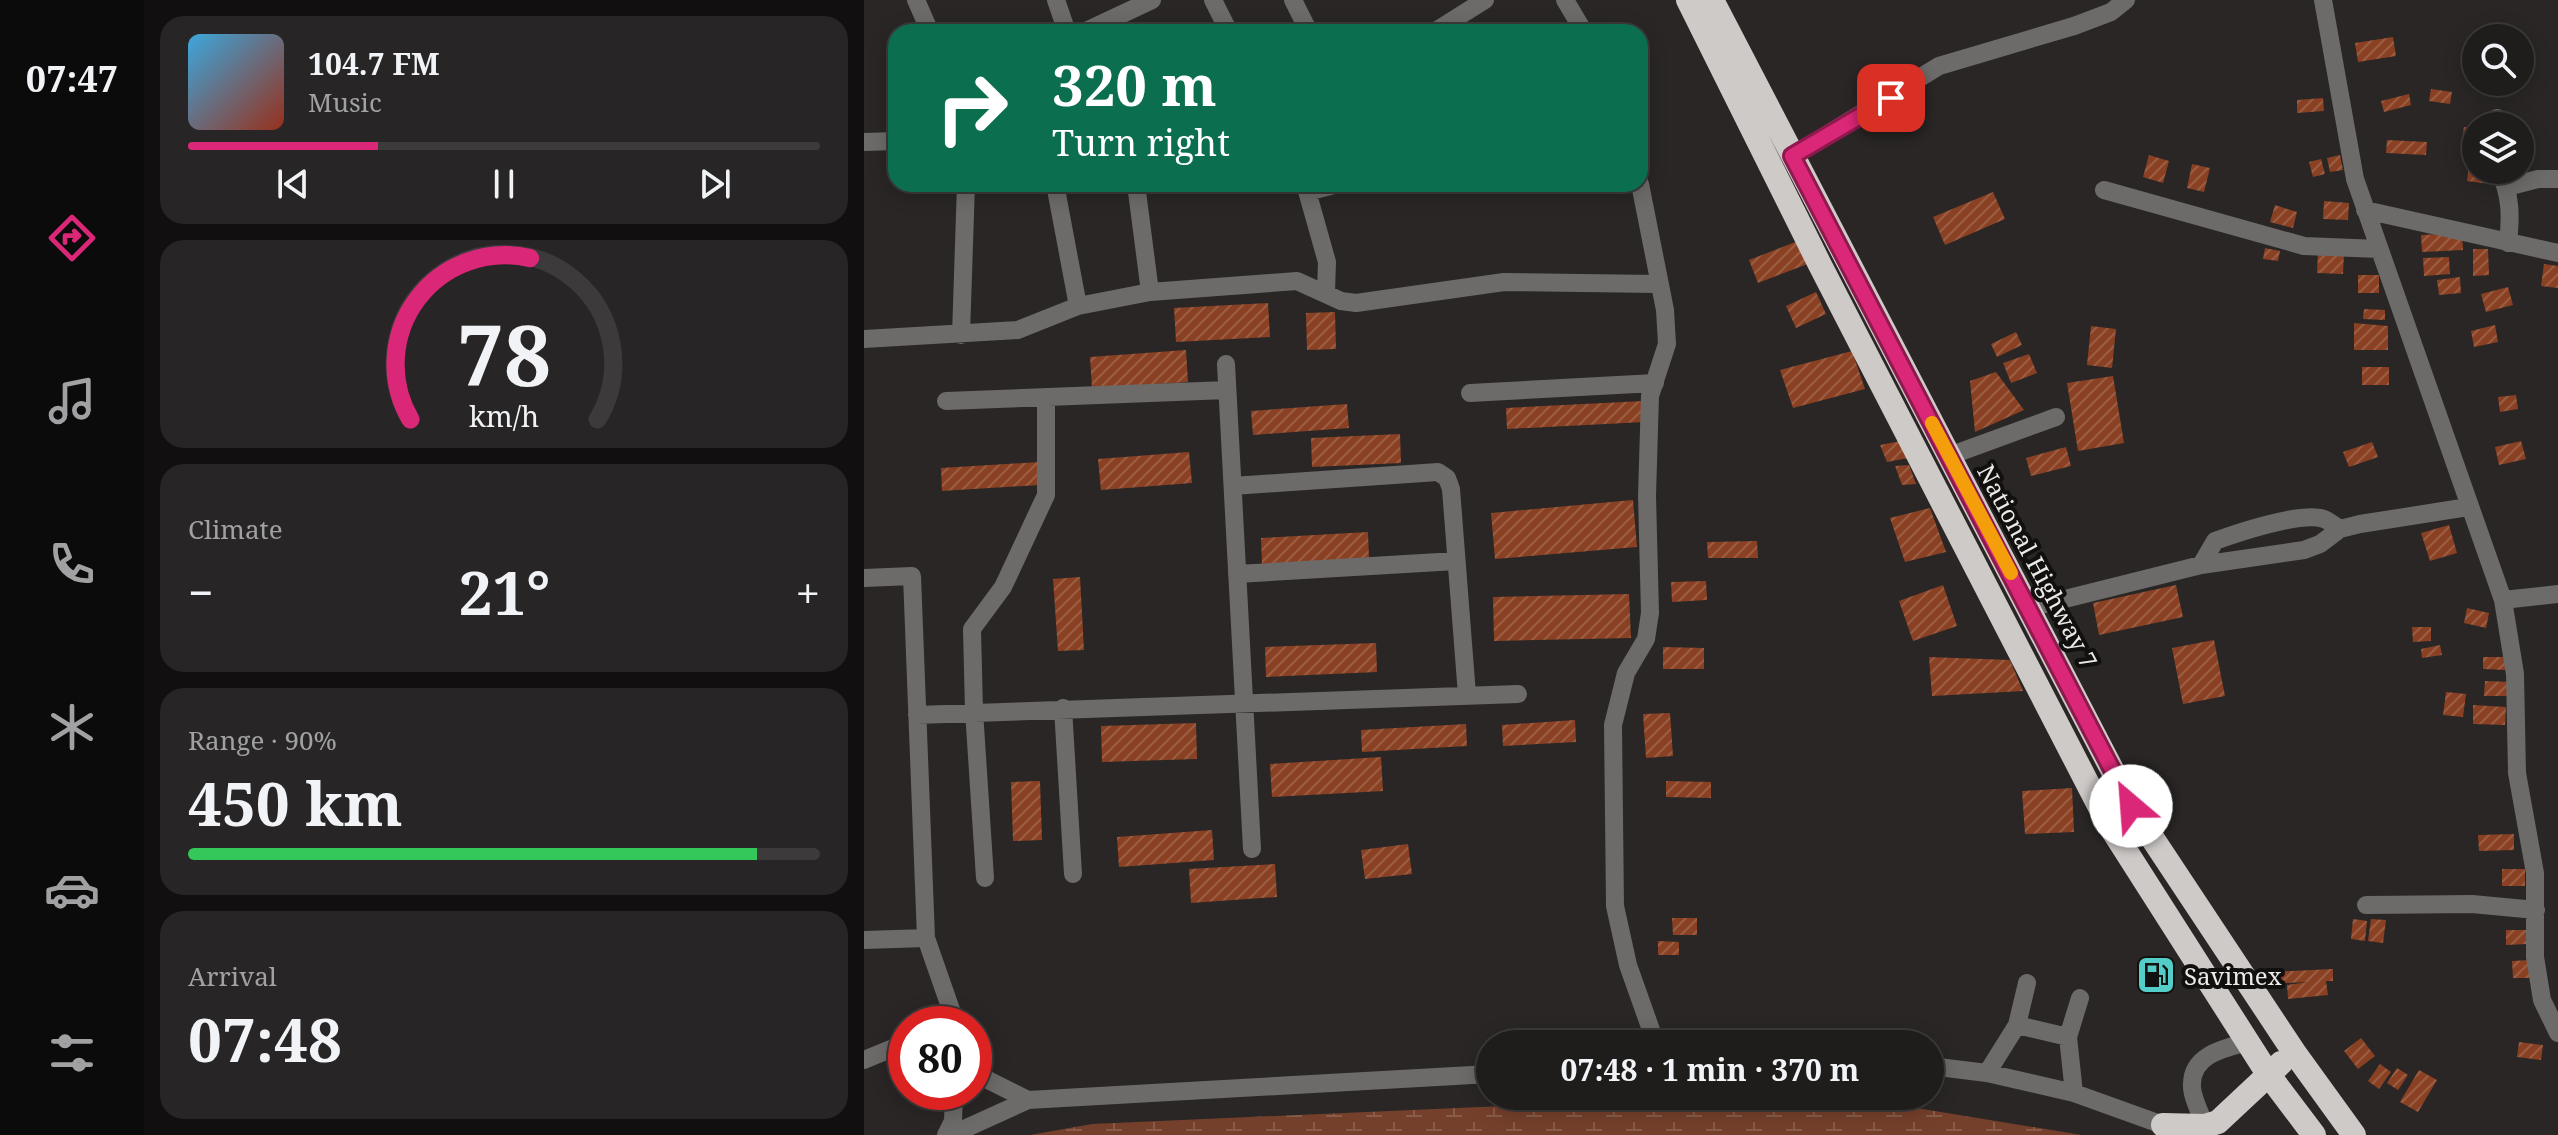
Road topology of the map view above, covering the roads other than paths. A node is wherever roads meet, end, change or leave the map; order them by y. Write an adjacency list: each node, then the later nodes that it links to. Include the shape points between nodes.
1 (916, 0): 12 (street)
2 (1056, 0): 13 (street)
3 (1152, 0): 14 (street)
4 (1213, 0): 15 (street)
5 (1293, 0): 16 (street)
6 (1485, 0): 17 (street)
7 (1565, 0): 18 (street)
8 (1688, 0): 36 (highway)
9 (1712, 0): 21 (highway, National Highway 7)
10 (2126, 0): 21 (street, via 2111,12 2074,26 1939,66)
11 (2323, 0): 31 (street, via 2339,106)
12 (926, 24)
13 (1064, 24)
14 (1101, 24)
15 (1225, 24)
16 (1305, 24)
17 (1447, 24)
18 (1579, 24)
19 (888, 141): 20 (street)
20 (864, 142)
21 (1792, 156): 33 (highway, National Highway 7)
22 (2558, 179): 24 (street)
23 (2506, 184): 24 (street)
24 (2507, 187): 32 (street)
25 (2104, 190): 34 (street, via 2304,246)
26 (966, 192): 41 (street)
27 (1057, 192): 40 (street)
28 (1137, 192): 38 (street)
29 (1307, 192): 39 (street, via 1327,262)
30 (1641, 192): 37 (street)
31 (2365, 210): 32 (street); 34 (street)
32 (2508, 243): 35 (street)
33 (1840, 249): 36 (highway); 50 (highway, National Highway 7)
34 (2379, 249): 52 (street)
35 (2558, 253)
36 (1820, 265): 59 (highway)
37 (1658, 284): 39 (street, via 1504,282 1356,303); 44 (street, via 1667,344)
38 (1150, 292): 39 (street, via 1297,281); 40 (street)
39 (1326, 292)
40 (1078, 306): 41 (street, via 1018,330)
41 (961, 335): 42 (street)
42 (864, 339)
43 (1226, 364): 45 (street)
44 (1655, 383): 46 (street); 82 (street, via 1650,396 1647,496 1650,613 1646,639 1626,673 1613,725 1615,906)
45 (1227, 390): 47 (street); 51 (street)
46 (1470, 393)
47 (1046, 397): 48 (street); 67 (street, via 1046,495 1003,587 972,629)
48 (946, 401)
49 (2056, 417): 50 (street)
50 (1949, 456): 56 (highway, National Highway 7)
51 (1233, 486): 54 (street, via 1438,472 1451,489); 57 (street)
52 (2468, 507): 53 (street); 61 (street)
53 (2340, 529): 55 (street, via 2304,550); 55 (street, via 2323,518 2306,518 2235,533 2215,541)
54 (1456, 561): 57 (street); 64 (street)
55 (2201, 565): 62 (street)
56 (2007, 566): 59 (highway); 62 (highway, National Highway 7)
57 (1237, 574): 65 (street)
58 (864, 578): 68 (street, via 912,576)
59 (1984, 578): 70 (highway)
60 (2558, 594): 61 (street)
61 (2503, 600): 75 (street, via 2515,674 2517,773 2535,873)
62 (2029, 608): 69 (highway, National Highway 7)
63 (1518, 694): 64 (street)
64 (1467, 695): 65 (street)
65 (1245, 703): 66 (street); 71 (street)
66 (1063, 708): 67 (street); 72 (street)
67 (974, 711): 68 (street); 73 (street)
68 (917, 715): 76 (street)
69 (2131, 806): 70 (highway); 87 (highway, National Highway 7)
70 (2108, 823): 85 (highway)
71 (1252, 849)
72 (1073, 874)
73 (985, 878)
74 (2366, 905): 75 (street, via 2472,904)
75 (2536, 910): 83 (street, via 2535,957 2542,1000)
76 (926, 938): 77 (street); 80 (street)
77 (864, 940)
78 (2027, 983): 81 (street)
79 (2080, 998): 84 (street)
80 (950, 1006)
81 (2017, 1025): 84 (street); 90 (street)
82 (1651, 1030)
83 (2558, 1033)
84 (2068, 1037): 94 (street)
85 (2248, 1042): 91 (highway); 98 (street, via 2210,1053 2197,1069 2192,1084)
86 (888, 1050): 88 (street)
87 (2294, 1052): 91 (highway); 101 (highway, National Highway 7)
88 (864, 1060)
89 (1944, 1068): 90 (street)
90 (1987, 1073): 94 (street)
91 (2268, 1074): 98 (highway, via 2218,1122); 100 (highway)
92 (1476, 1075): 95 (street)
93 (992, 1082): 95 (street)
94 (2074, 1093): 97 (street)
95 (1028, 1100): 99 (street)
96 (953, 1110): 99 (street)
97 (2163, 1125): 98 (highway)
98 (2195, 1131)
99 (949, 1135)
100 (2314, 1135)
101 (2354, 1135)

